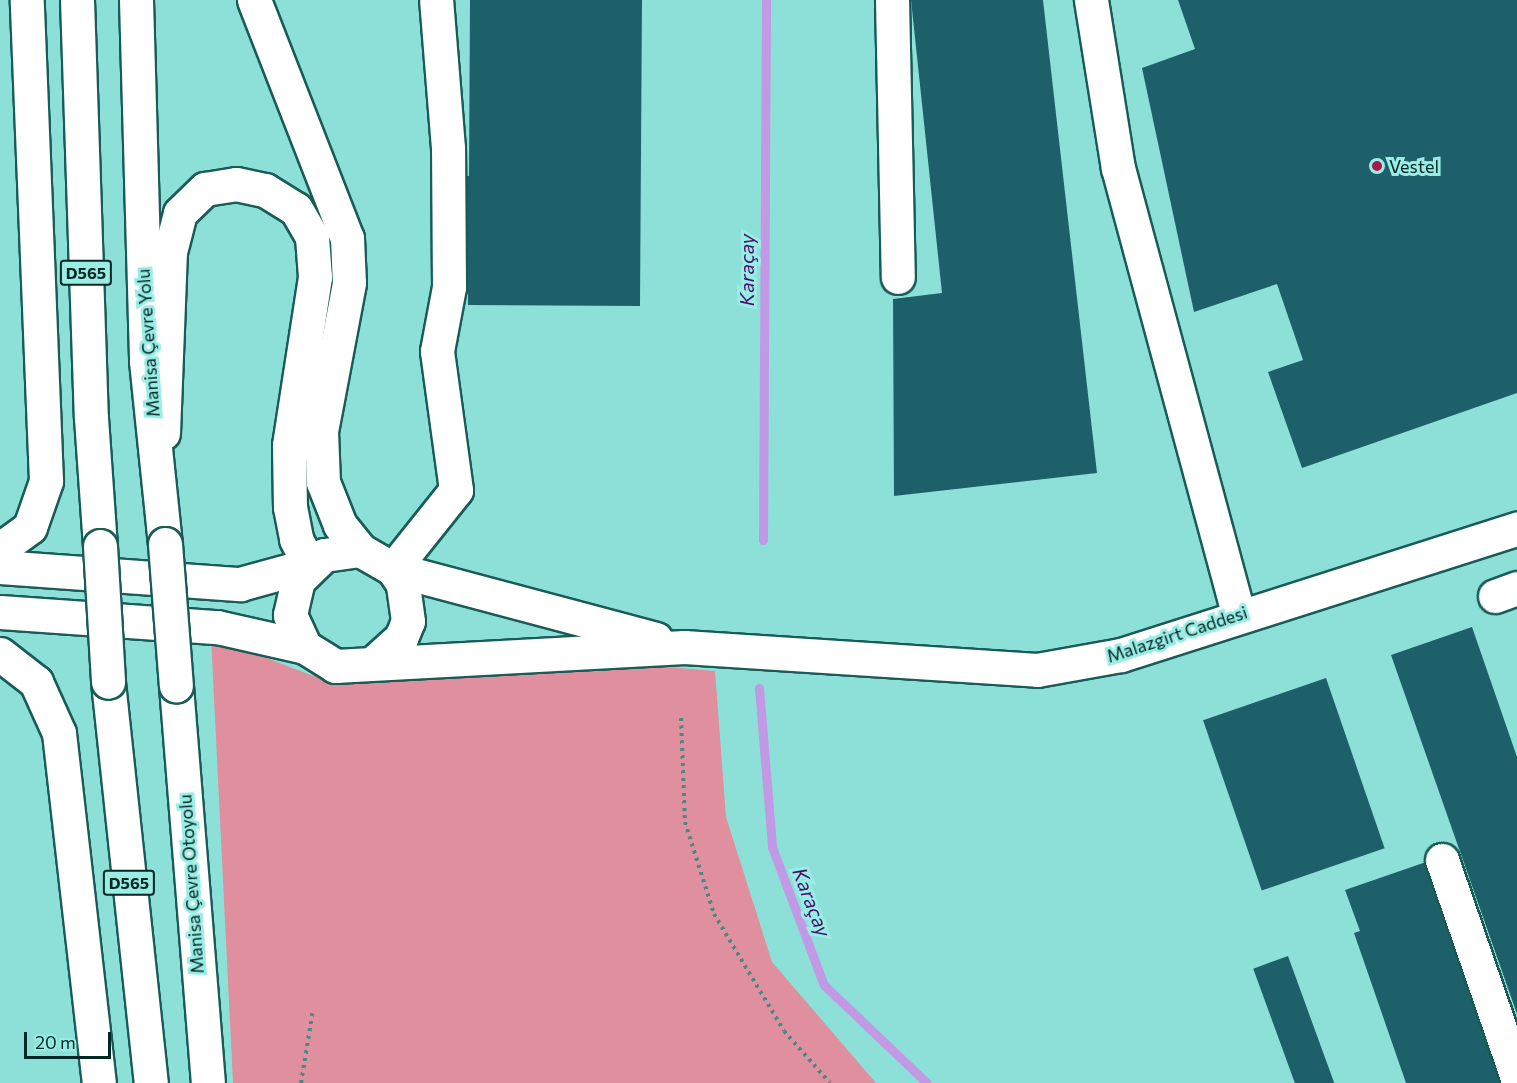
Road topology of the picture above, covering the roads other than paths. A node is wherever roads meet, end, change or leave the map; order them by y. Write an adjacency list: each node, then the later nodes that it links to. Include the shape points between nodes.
1 (27, 0): 11 (main road, via 46,481 30,527)
2 (77, 0): 26 (main road, D565, bridge, via 91,418 108,682)
3 (136, 0): 9 (main road, Manisa Çevre Yolu, via 146,362)
4 (254, 0): 12 (main road, via 346,238 349,283 321,430 323,482 340,525)
5 (436, 0): 15 (main road, via 448,148 449,287 436,351 456,490)
6 (892, 0): 8 (main road)
7 (1091, 0): 17 (main road, via 1118,168)
8 (898, 276)
9 (160, 482): 13 (main road, via 170,252 180,213 205,189 236,184 265,190 296,209 312,237 315,278 289,445 290,507 296,539); 22 (main road, Manisa Çevre Yolu, bridge)
10 (1517, 530): 17 (main road, Malazgirt Caddesi)
11 (0, 549)
12 (360, 550): 13 (main road, via 342,550); 15 (main road)
13 (309, 565): 14 (main road, via 240,584); 18 (main road, via 291,597 295,633)
14 (0, 567)
15 (393, 569): 19 (main road); 21 (main road, via 408,602 408,621 401,638)
16 (0, 612): 18 (main road, via 217,627)
17 (1238, 614): 19 (main road, Malazgirt Caddesi, via 1120,655 1037,670 857,662)
18 (305, 647): 21 (main road, via 335,666)
19 (684, 647): 21 (main road)
20 (0, 654): 25 (main road, via 36,682 59,733)
21 (373, 663)
22 (176, 686): 27 (main road, Manisa Çevre Otoyolu)
23 (1442, 860): 24 (main road)
24 (1517, 1078)
25 (99, 1083)
26 (151, 1083)
27 (208, 1083)

